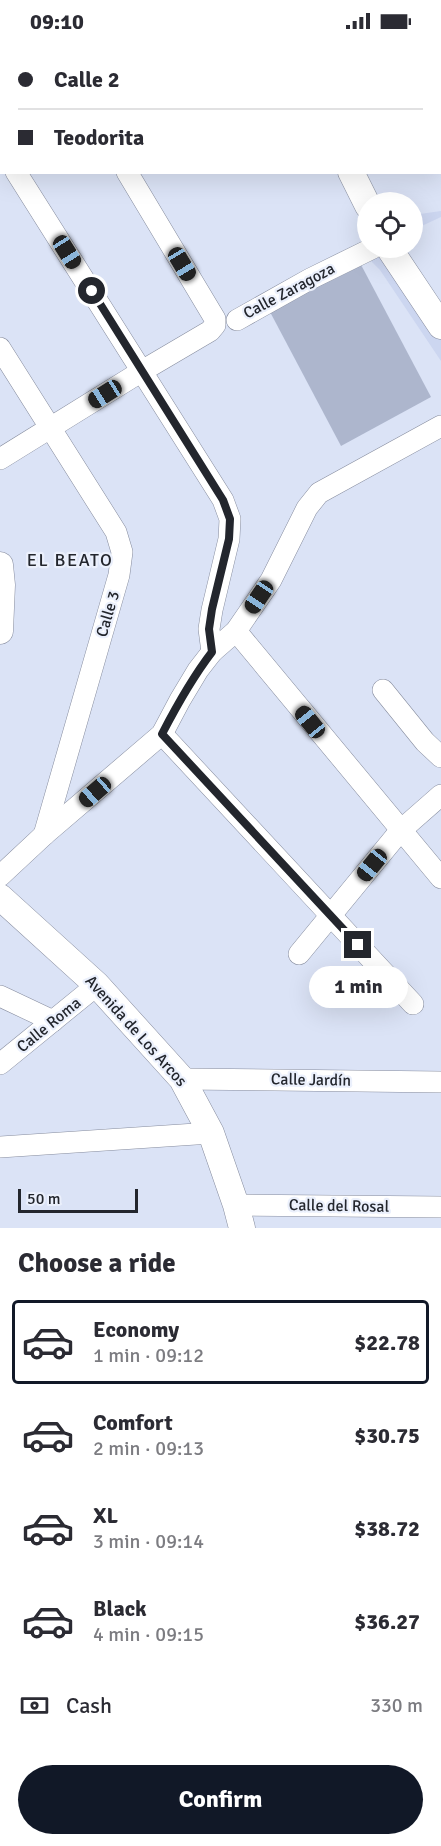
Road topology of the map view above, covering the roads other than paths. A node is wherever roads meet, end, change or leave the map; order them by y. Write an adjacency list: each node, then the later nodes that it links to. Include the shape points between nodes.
1 (17, 174): 10 (street)
2 (128, 174): 10 (street, via 215,319 210,331)
3 (352, 174): 4 (main road)
4 (361, 192)
5 (357, 256): 7 (street, Calle Zaragoza)
6 (396, 258): 8 (main road)
7 (237, 320)
8 (441, 326)
9 (0, 348): 12 (street, Calle 3)
10 (142, 371): 12 (street); 17 (street, via 223,500 230,519 209,629)
11 (441, 426): 16 (street, via 319,493 307,508 271,580)
12 (50, 429): 13 (street); 23 (street, Calle 3, via 116,532 122,552 119,575)
13 (0, 459)
14 (0, 565): 15 (main road)
15 (0, 631)
16 (236, 631): 17 (street); 22 (street)
17 (212, 652): 19 (street)
18 (383, 690): 20 (street)
19 (162, 734): 23 (street); 27 (street)
20 (441, 757)
21 (441, 795): 22 (street)
22 (400, 831): 25 (street); 27 (street)
23 (44, 835): 24 (street)
24 (0, 876)
25 (441, 878)
26 (0, 897): 29 (main road, Avenida de Los Arcos)
27 (330, 915): 28 (street); 31 (street)
28 (299, 954)
29 (97, 985): 32 (street, Calle Roma); 34 (main road, Avenida de Los Arcos)
30 (0, 996): 32 (street)
31 (413, 1004)
32 (53, 1021): 33 (street, Calle Roma)
33 (0, 1064)
34 (182, 1079): 35 (street, Calle Jardín); 36 (main road, Avenida de Los Arcos)
35 (441, 1082)
36 (211, 1133): 37 (street); 39 (main road, Avenida de Los Arcos)
37 (0, 1147)
38 (441, 1207): 39 (street, Calle del Rosal)
39 (240, 1222)

